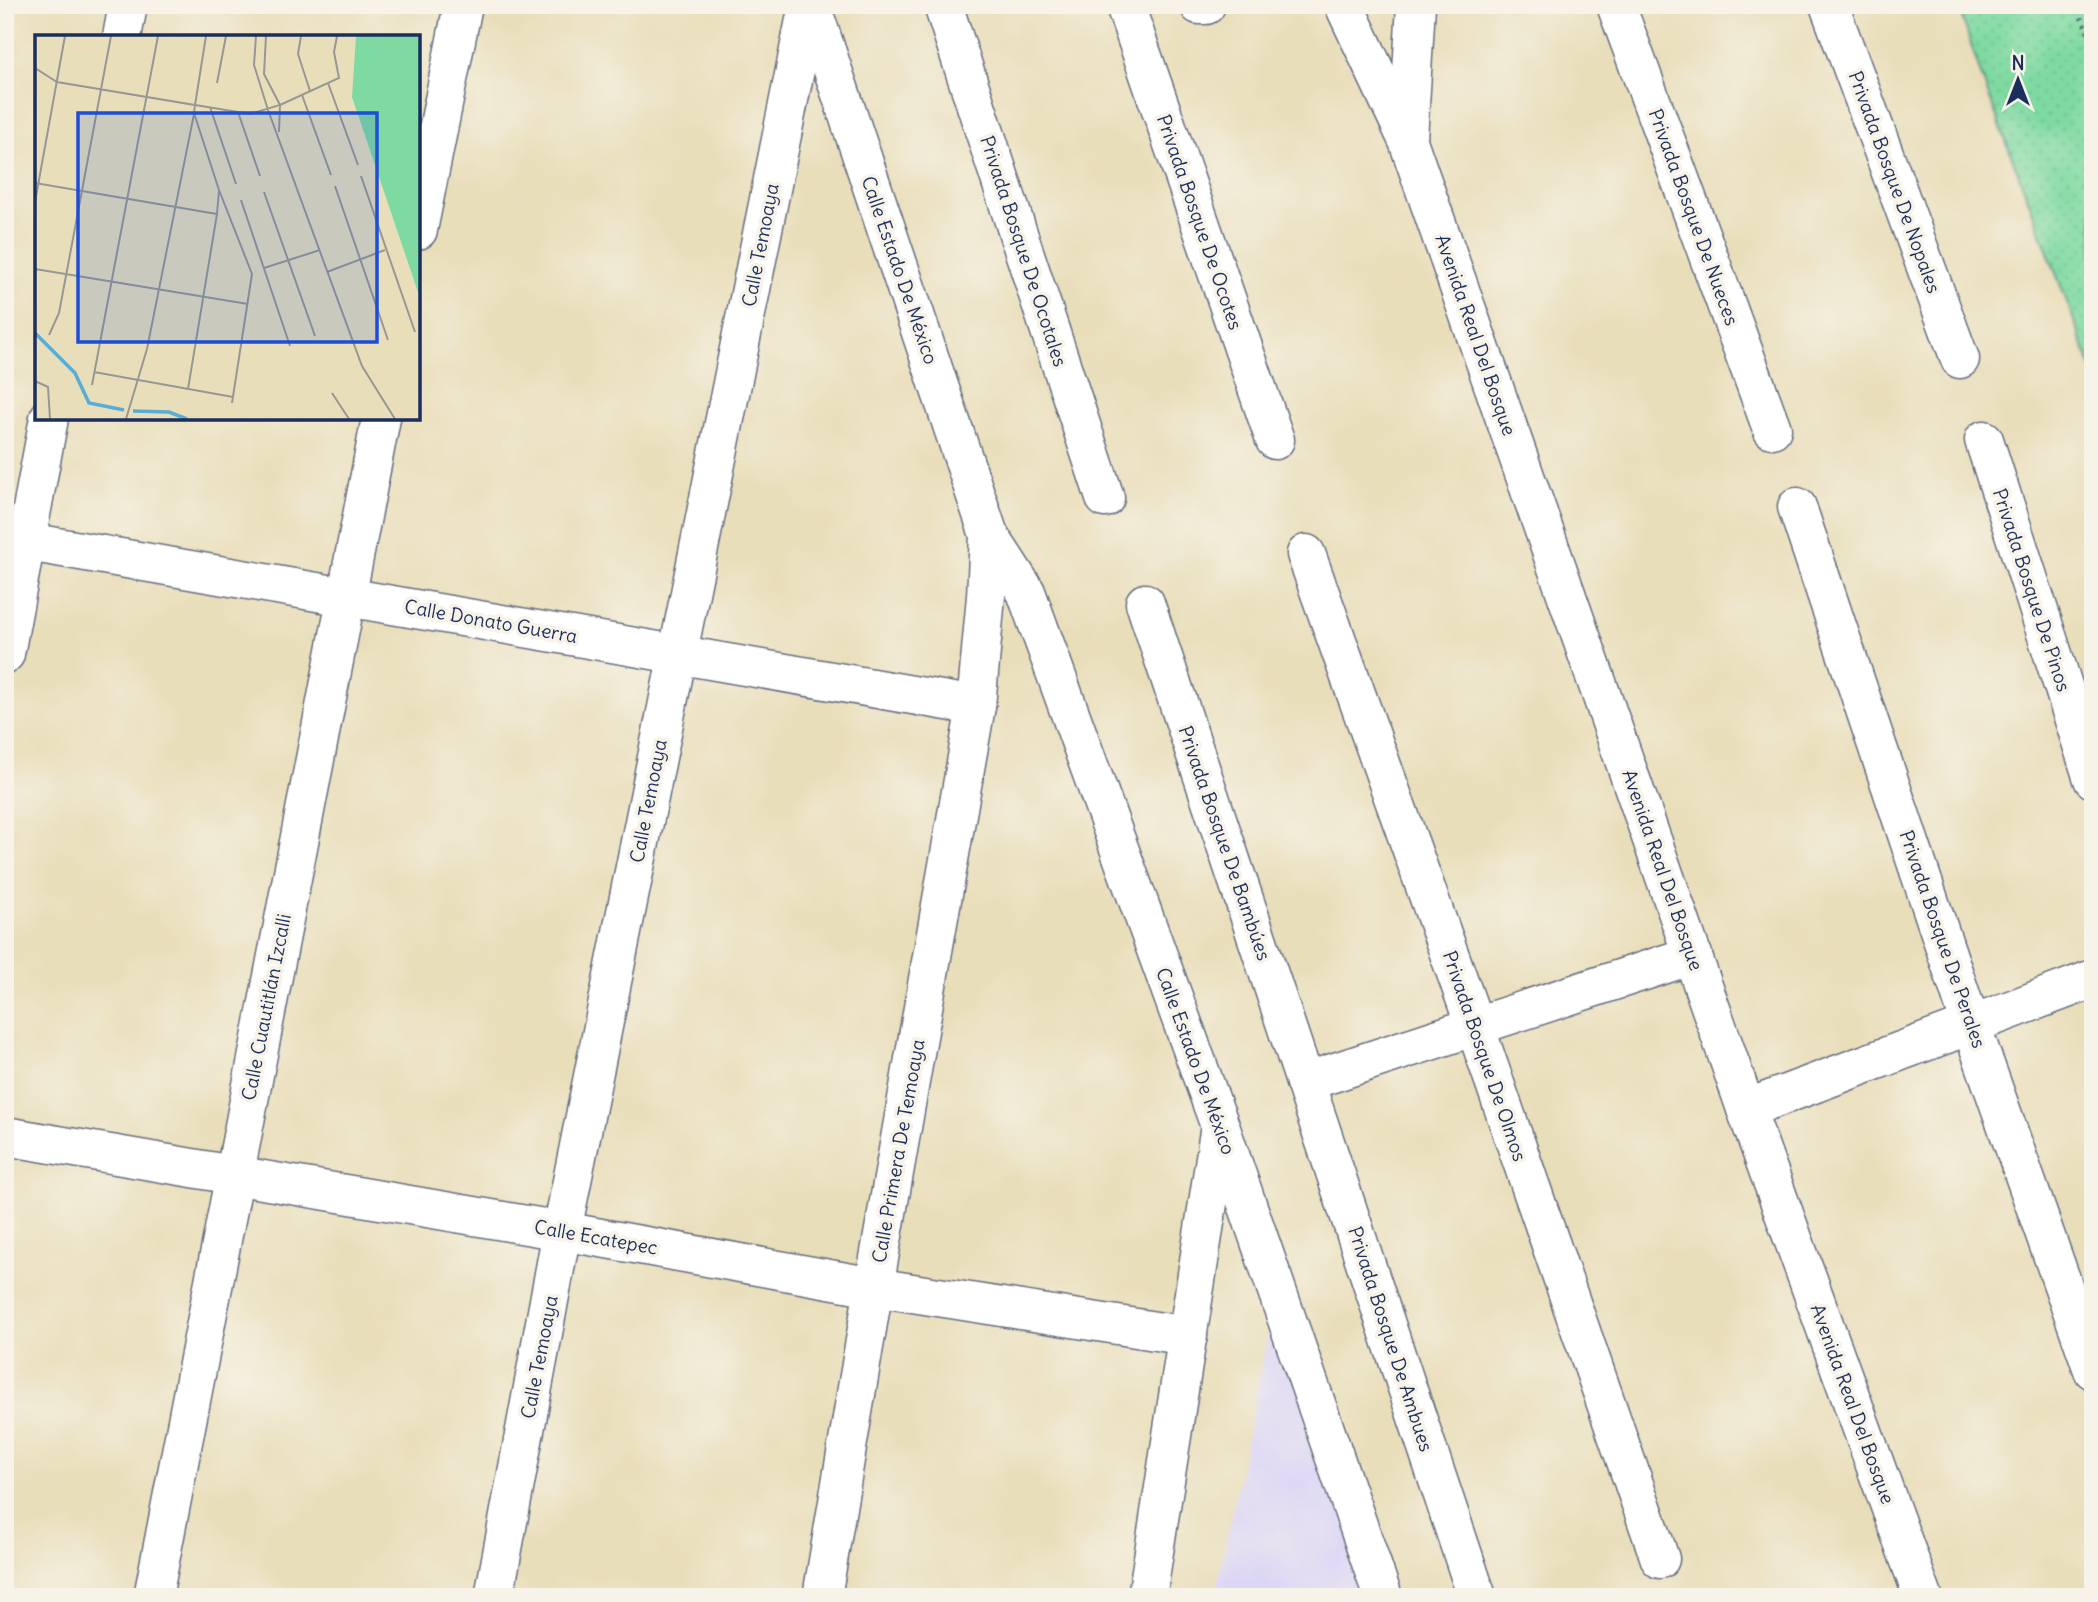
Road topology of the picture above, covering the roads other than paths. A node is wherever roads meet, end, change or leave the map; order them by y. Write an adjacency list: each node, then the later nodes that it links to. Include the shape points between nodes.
1 (128, 5): 12 (street)
2 (463, 5): 14 (street)
3 (810, 5): 23 (street, Calle Estado De México); 29 (street, Calle Temoaya)
4 (943, 5): 21 (street, Privada Bosque De Ocotales)
5 (1125, 5): 19 (street, Privada Bosque De Ocotes)
6 (1199, 5): 7 (street)
7 (1206, 5)
8 (1344, 5): 13 (street, Avenida Real Del Bosque)
9 (1416, 5): 13 (street, Avenida Real Del Bosque)
10 (1616, 5): 18 (street, Privada Bosque De Nueces)
11 (1829, 5): 15 (street, Privada Bosque De Nopales)
12 (122, 35)
13 (1408, 141): 32 (street, Avenida Real Del Bosque)
14 (420, 220)
15 (1960, 359)
16 (48, 420): 24 (street)
17 (380, 420): 26 (street, Calle Cuautitlán Izcalli)
18 (1772, 429)
19 (1275, 440)
20 (1984, 440): 31 (street, Privada Bosque De Pinos)
21 (1105, 498)
22 (1797, 507): 34 (street, Privada Bosque De Perales)
23 (989, 535): 30 (street, Calle Estado De México); 38 (street, Calle Estado De México, via 1026,592)
24 (15, 540): 26 (street, Calle Donato Guerra); 28 (street)
25 (1306, 554): 35 (street, Privada Bosque De Olmos)
26 (345, 596): 29 (street, Calle Donato Guerra); 40 (street, Calle Cuautitlán Izcalli)
27 (1145, 603): 36 (street, Privada Bosque De Bambúes)
28 (5, 654)
29 (678, 654): 30 (street, Calle Donato Guerra); 41 (street, Calle Temoaya)
30 (976, 706): 42 (street, Calle Primera De Temoaya)
31 (2093, 779)
32 (1693, 955): 35 (street); 37 (street, Avenida Real Del Bosque)
33 (2093, 979): 34 (street)
34 (1971, 1025): 37 (street); 44 (street, Privada Bosque De Perales)
35 (1475, 1026): 36 (street); 45 (street, Privada Bosque De Olmos)
36 (1305, 1082): 51 (street, Privada Bosque De Ambues)
37 (1746, 1110): 52 (street, Avenida Real Del Bosque)
38 (1220, 1126): 43 (street); 50 (street, Calle Estado De México)
39 (5, 1136): 40 (street, Calle Ecatepec)
40 (234, 1175): 41 (street, Calle Ecatepec); 46 (street, Calle Cuautitlán Izcalli)
41 (562, 1231): 42 (street, Calle Ecatepec); 47 (street, Calle Temoaya)
42 (874, 1287): 43 (street, Calle Ecatepec); 48 (street, Calle Primera De Temoaya)
43 (1188, 1336): 49 (street)
44 (2093, 1370)
45 (1660, 1559)
46 (153, 1597)
47 (494, 1597)
48 (822, 1597)
49 (1147, 1597)
50 (1383, 1597)
51 (1477, 1597)
52 (1923, 1597)

